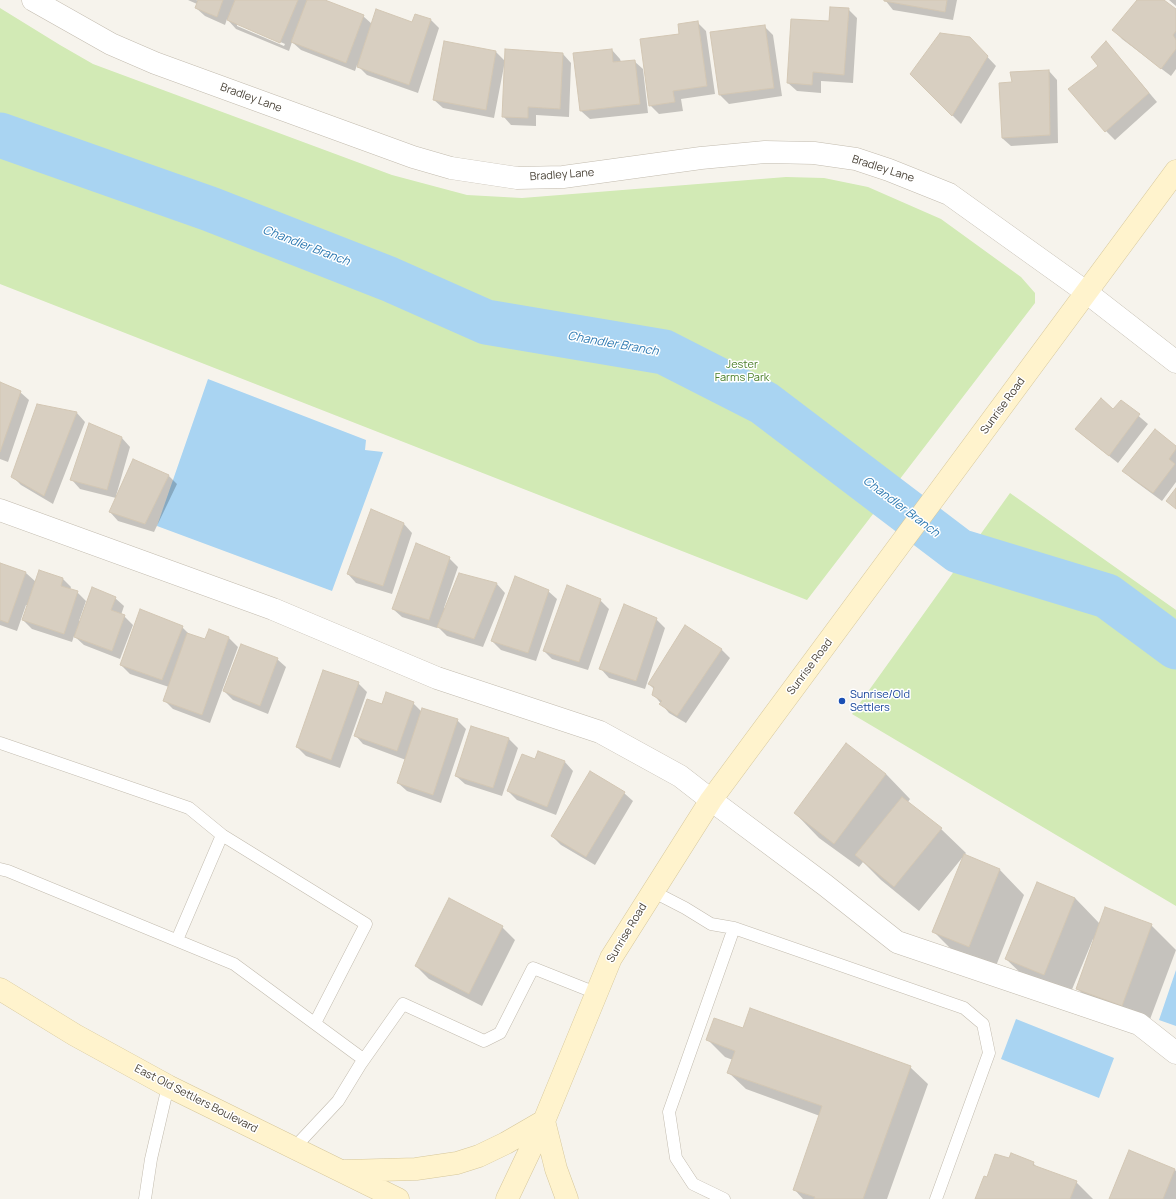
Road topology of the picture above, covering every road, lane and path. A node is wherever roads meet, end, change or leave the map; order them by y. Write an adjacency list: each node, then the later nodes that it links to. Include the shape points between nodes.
1 (33, 0): 3 (street, Bradley Lane, via 111,44 154,63 413,157 451,168 517,178 563,177 765,152 814,153 856,159 949,194)
2 (1176, 171): 3 (main road, Sunrise Road)
3 (1086, 292): 4 (street, Bradley Lane); 7 (main road, Sunrise Road)
4 (1176, 362)
5 (0, 510): 7 (street, via 273,609 437,678 600,732 680,776)
6 (0, 743): 8 (lane, via 189,808)
7 (711, 800): 10 (main road, Sunrise Road); 16 (street, via 825,884 897,942 1139,1024)
8 (222, 835): 12 (lane); 15 (lane, via 366,924)
9 (0, 869): 12 (lane)
10 (652, 891): 11 (lane, via 711,924); 14 (main road, Sunrise Road, via 611,958)
11 (734, 928): 27 (lane, via 669,1112 676,1158 693,1184); 28 (lane, via 964,1008 983,1024 989,1053)
12 (176, 940): 15 (lane, via 234,964)
13 (0, 989): 18 (main road, East Old Settlers Boulevard, via 75,1035)
14 (596, 993): 17 (lane, via 533,968 500,1033 484,1041 403,1004); 19 (main road, Sunrise Road)
15 (314, 1023): 17 (lane)
16 (1176, 1053)
17 (363, 1059): 20 (lane, via 338,1101)
18 (168, 1086): 20 (main road, East Old Settlers Boulevard); 22 (lane, via 151,1159)
19 (544, 1121): 21 (main road, via 506,1143 457,1163 416,1169); 25 (main road, Sunrise Road); 26 (main road, via 556,1169)
20 (294, 1148): 21 (main road, East Old Settlers Boulevard)
21 (339, 1171): 23 (main road); 24 (main road, East Old Settlers Boulevard)
22 (145, 1199)
23 (361, 1199)
24 (398, 1199)
25 (507, 1199)
26 (567, 1199)
27 (724, 1199)
28 (936, 1199)

